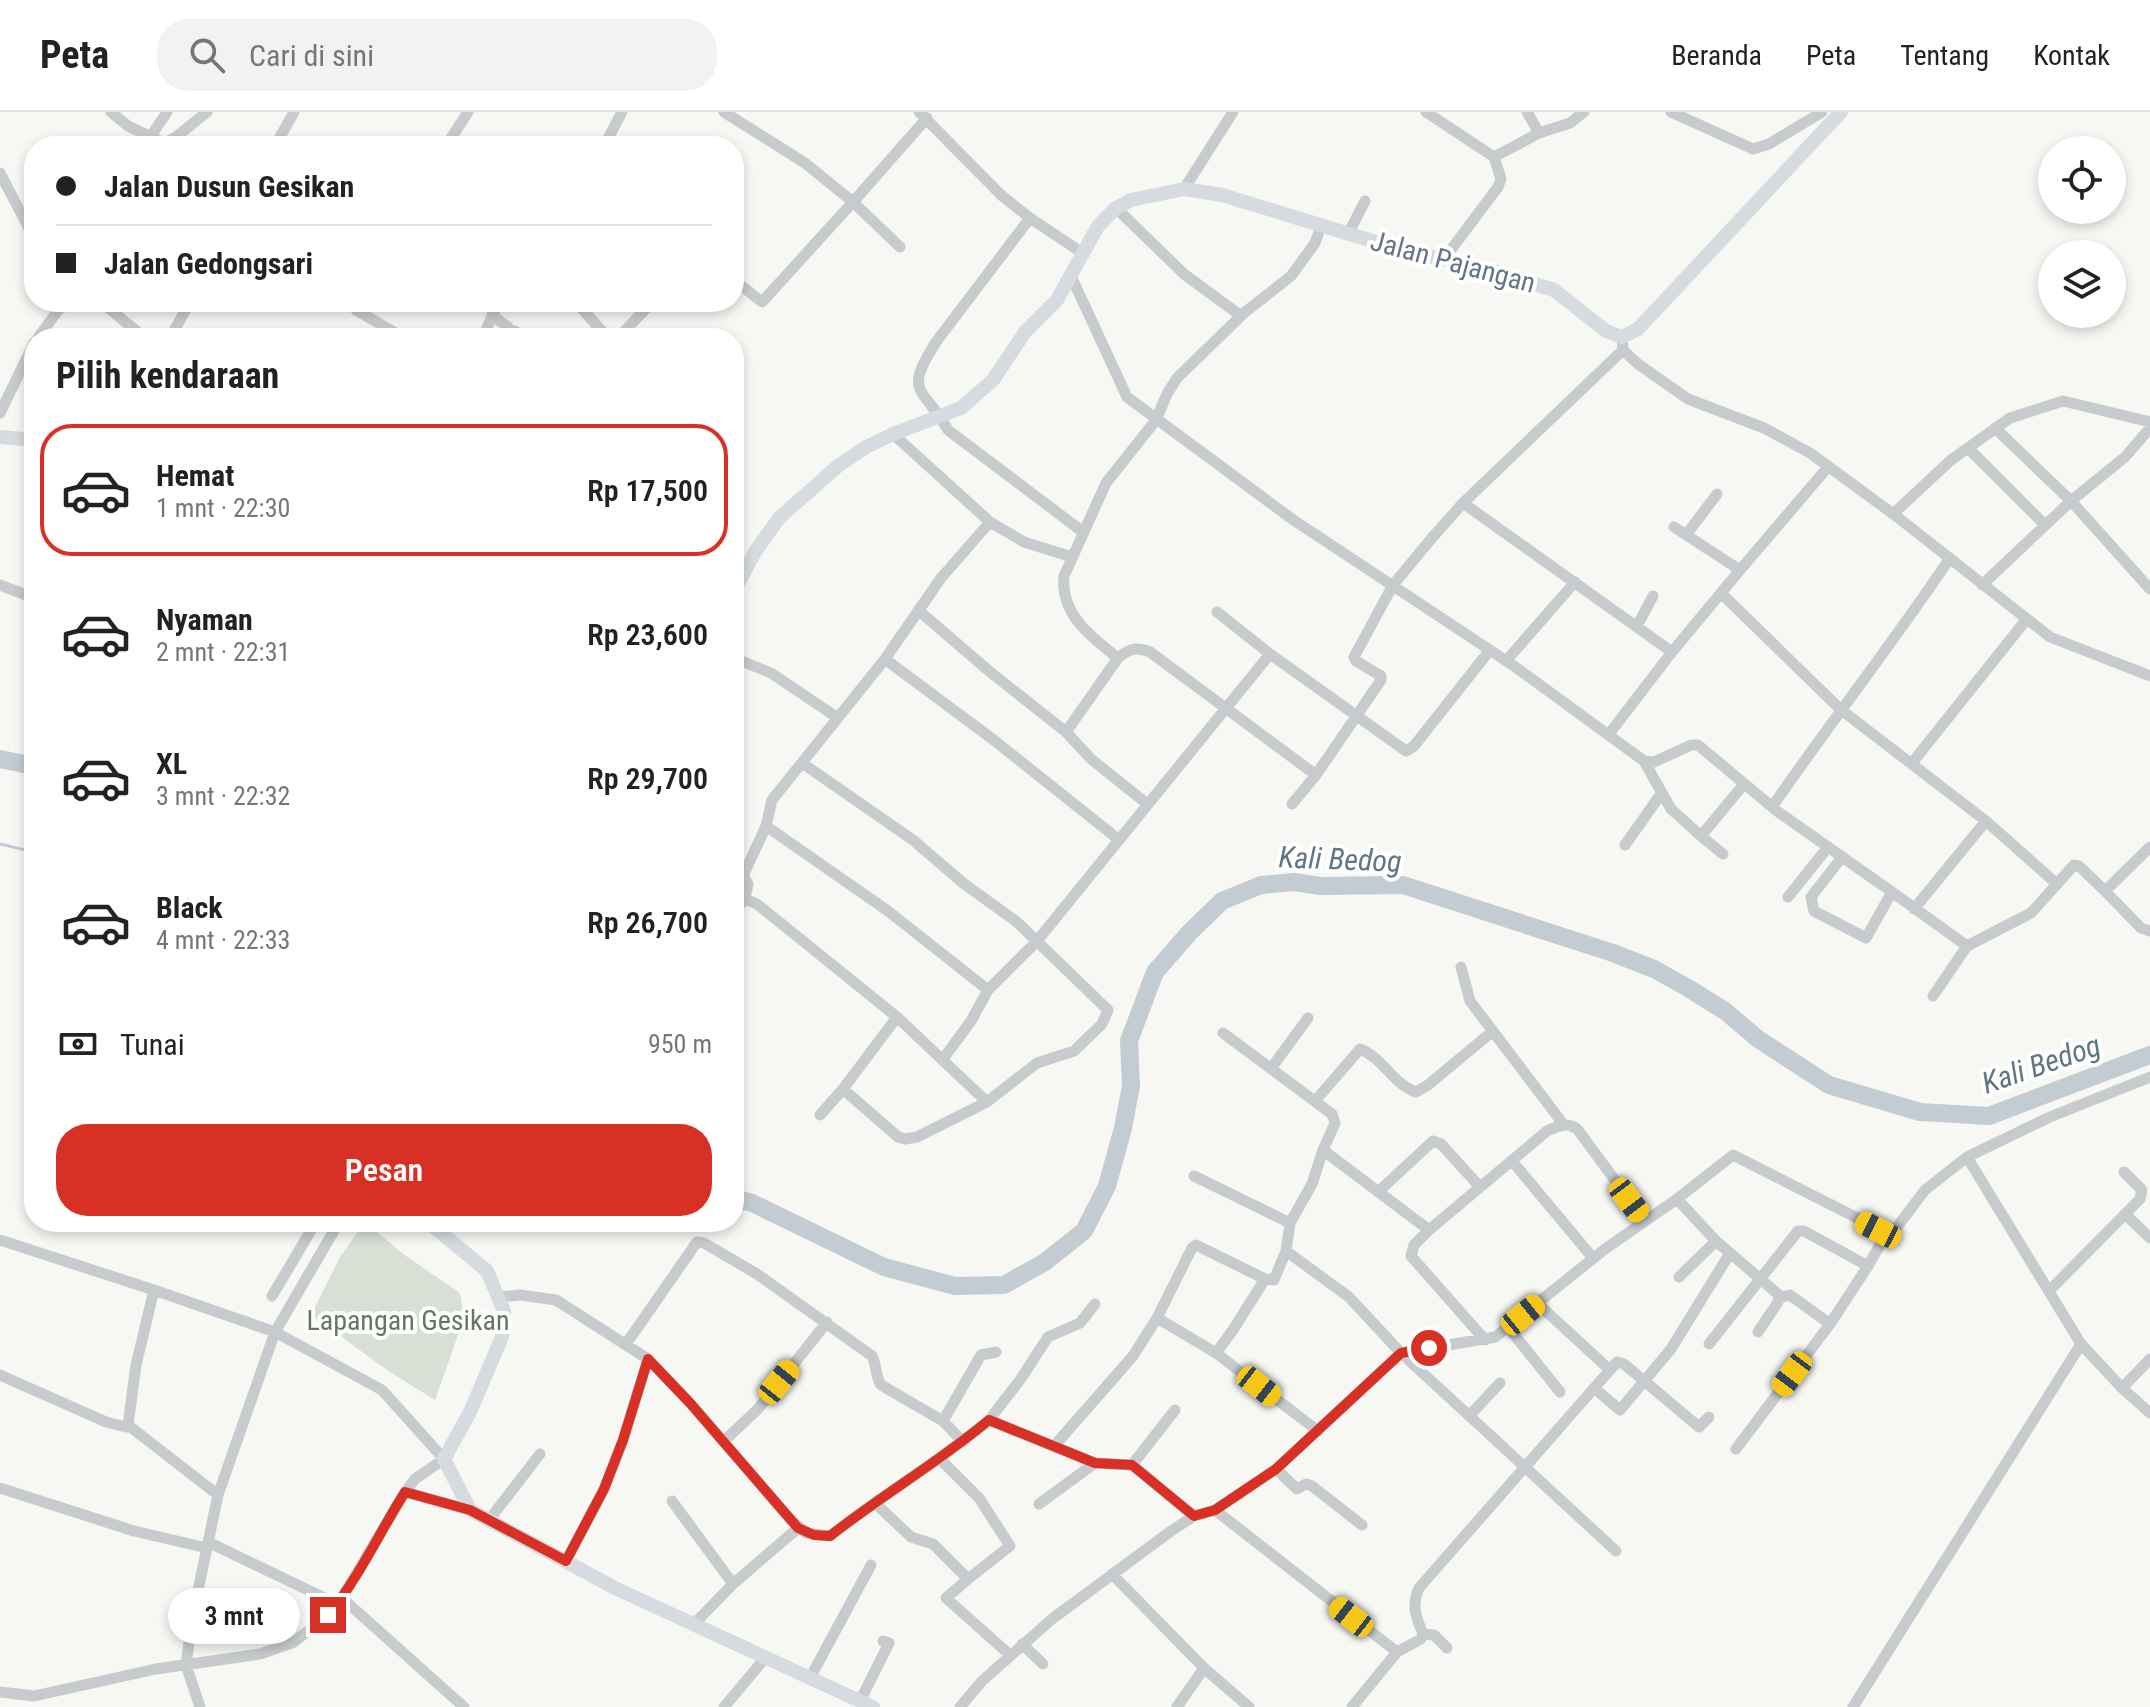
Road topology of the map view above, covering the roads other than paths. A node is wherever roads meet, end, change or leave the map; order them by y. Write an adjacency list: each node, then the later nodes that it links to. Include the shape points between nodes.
1 (111, 112): 17 (street)
2 (167, 112): 18 (street)
3 (207, 112): 19 (street)
4 (294, 112): 20 (street)
5 (468, 112): 21 (street)
6 (622, 112): 22 (street)
7 (724, 112): 27 (street, via 805,163)
8 (1233, 112): 25 (street)
9 (1426, 112): 23 (street)
10 (1527, 112): 16 (street)
11 (1584, 112): 16 (street, via 1570,123)
12 (1671, 112): 13 (street, via 1753,149)
13 (1822, 112)
14 (1841, 112): 51 (main road)
15 (923, 115): 27 (street); 29 (street)
16 (1539, 133): 23 (street)
17 (147, 136)
18 (162, 136)
19 (177, 136)
20 (281, 136)
21 (452, 136)
22 (609, 136)
23 (1494, 157): 35 (street, via 1501,179 1498,187)
24 (0, 173): 30 (street)
25 (1184, 189): 28 (main road, Jalan Pajangan); 31 (main road, Jalan Pajangan, via 1222,195)
26 (1365, 201): 32 (street)
27 (853, 202): 33 (street); 37 (street, via 762,302)
28 (1116, 208): 34 (main road); 44 (street, via 1184,274)
29 (1030, 218): 34 (street); 54 (street, via 923,363 917,387)
30 (24, 219)
31 (1321, 226): 32 (main road, Jalan Pajangan); 44 (street, via 1291,276)
32 (1348, 234): 35 (main road, Jalan Pajangan)
33 (900, 247)
34 (1081, 252): 36 (main road)
35 (1444, 259): 51 (main road, Jalan Pajangan, via 1554,290)
36 (1071, 276): 54 (main road, via 993,380 961,408); 55 (street, via 1127,397)
37 (744, 288)
38 (113, 312): 45 (street)
39 (359, 312): 46 (street)
40 (494, 312): 43 (street)
41 (586, 312): 49 (street)
42 (643, 312): 50 (street)
43 (492, 315): 47 (street); 48 (street)
44 (1241, 316): 55 (street, via 1177,378)
45 (133, 328)
46 (387, 328)
47 (486, 328)
48 (510, 328)
49 (601, 328)
50 (628, 328)
51 (1623, 344): 62 (street, via 1638,364 1688,399 1764,428); 65 (street)
52 (24, 364): 53 (street)
53 (0, 413)
54 (942, 416): 58 (main road); 70 (street, via 948,430)
55 (1156, 420): 70 (street, via 1106,483); 78 (street)
56 (2150, 425): 57 (street, via 2063,401); 64 (street, via 2125,457)
57 (1995, 428): 61 (street); 64 (street)
58 (893, 434): 67 (street); 75 (main road, via 838,466 792,505)
59 (0, 437): 60 (main road)
60 (24, 439)
61 (1968, 448): 66 (street); 68 (street)
62 (1828, 467): 66 (street); 74 (street)
63 (1717, 494): 71 (street)
64 (2071, 501): 68 (street); 80 (street)
65 (1463, 503): 76 (street); 78 (street)
66 (1893, 514): 73 (street)
67 (990, 522): 72 (street, via 1024,542); 84 (street)
68 (2045, 525): 79 (street)
69 (1674, 527): 71 (street)
70 (1083, 532): 72 (street)
71 (1686, 535): 74 (street)
72 (1072, 557): 91 (street, via 1063,585 1070,609 1087,633)
73 (1950, 558): 79 (street); 96 (street)
74 (1740, 570): 81 (street)
75 (744, 572)
76 (1575, 582): 87 (street); 93 (street)
77 (0, 585): 82 (street)
78 (1393, 585): 88 (street); 98 (street, via 1354,657 1381,678)
79 (1982, 585): 86 (street)
80 (2150, 589)
81 (1721, 593): 89 (street); 96 (street)
82 (24, 594)
83 (1653, 596): 87 (street)
84 (918, 610): 92 (street); 100 (street)
85 (1217, 612): 90 (street)
86 (2026, 620): 95 (street, via 2050,637); 104 (street)
87 (1637, 626): 89 (street)
88 (1490, 650): 93 (street); 98 (street, via 1410,749 1401,749)
89 (1672, 652): 101 (street)
90 (1270, 654): 97 (street); 98 (street)
91 (1118, 658): 97 (street, via 1128,649 1150,652); 100 (street)
92 (885, 659): 99 (street); 114 (street)
93 (1506, 661): 101 (street)
94 (744, 662): 99 (street, via 771,673)
95 (2150, 676)
96 (1840, 709): 104 (street); 110 (street)
97 (1226, 710): 105 (street); 108 (street)
98 (1357, 716): 105 (street)
99 (838, 718): 103 (street)
100 (1066, 732): 108 (street)
101 (1609, 734): 102 (street)
102 (1644, 761): 106 (street, via 1654,762 1695,744); 107 (street)
103 (802, 763): 112 (street, via 772,800); 129 (street, via 913,840)
104 (1912, 763): 111 (street)
105 (1316, 775): 109 (street)
106 (1744, 784): 110 (street); 113 (street)
107 (1661, 794): 113 (street); 115 (street)
108 (1146, 803): 114 (street)
109 (1292, 804)
110 (1772, 807): 116 (street)
111 (1986, 821): 122 (street); 127 (street)
112 (766, 826): 120 (street); 132 (street, via 888,911)
113 (1701, 836): 118 (street)
114 (1118, 839): 129 (street)
115 (1625, 845)
116 (1828, 847): 119 (street); 125 (street)
117 (2150, 847): 123 (street)
118 (1723, 854)
119 (1842, 857): 124 (street); 124 (street, via 1811,897 1814,911 1866,938)
120 (744, 864)
121 (744, 880): 126 (street)
122 (2057, 884): 123 (street, via 2079,866); 130 (street, via 2031,913)
123 (2105, 891): 128 (street)
124 (1892, 892): 127 (street)
125 (1788, 897)
126 (745, 899): 134 (street)
127 (1914, 909): 130 (street)
128 (2150, 931)
129 (1037, 941): 132 (street); 143 (street, via 1108,1014 1074,1051 1037,1063)
130 (1967, 946): 133 (street)
131 (1461, 967): 136 (street, via 1470,1001)
132 (988, 990): 138 (street)
133 (1933, 996)
134 (897, 1017): 138 (street); 141 (street)
135 (1308, 1018): 139 (street)
136 (1493, 1031): 142 (street, via 1416,1092 1360,1049); 145 (street)
137 (1223, 1033): 139 (street)
138 (943, 1059): 143 (street)
139 (1272, 1067): 142 (street)
140 (2150, 1077): 147 (street)
141 (843, 1089): 143 (street, via 905,1139); 144 (street)
142 (1315, 1101): 146 (street, via 1335,1118)
143 (987, 1102)
144 (820, 1115)
145 (1564, 1125): 148 (street, via 1547,1131); 155 (street, via 1578,1130)
146 (1323, 1150): 152 (street); 156 (street)
147 (1967, 1157): 158 (street, via 1925,1190 1897,1227); 175 (street)
148 (1512, 1161): 151 (street); 167 (street)
149 (2124, 1172): 154 (street, via 2142,1190)
150 (1194, 1176): 156 (street)
151 (1480, 1187): 152 (street, via 1433,1141); 157 (street)
152 (1378, 1192): 157 (street)
153 (1677, 1199): 155 (street); 158 (street, via 1733,1155); 164 (street)
154 (2125, 1214): 162 (street); 175 (street)
155 (1645, 1221): 167 (street)
156 (1290, 1223): 165 (street)
157 (1429, 1230): 187 (street, via 1411,1256)
158 (1883, 1231): 168 (street)
159 (310, 1232): 171 (street)
160 (333, 1232): 173 (street)
161 (441, 1232): 177 (main road, via 480,1263)
162 (2150, 1238)
163 (0, 1240): 174 (street)
164 (1716, 1241): 166 (street); 169 (street)
165 (1286, 1251): 172 (street, via 1274,1280); 193 (street, via 1349,1297)
166 (1730, 1253): 170 (street); 198 (street, via 1683,1331)
167 (1593, 1258): 179 (street)
168 (1868, 1266): 170 (street, via 1801,1230); 183 (street)
169 (1679, 1277)
170 (1760, 1277): 178 (street); 189 (street)
171 (282, 1279): 173 (street); 176 (street)
172 (1265, 1279): 181 (street, via 1194,1245); 192 (street)
173 (300, 1288): 185 (street)
174 (154, 1290): 185 (street); 209 (street)
175 (2049, 1291): 190 (street)
176 (272, 1296)
177 (499, 1297): 188 (street, via 556,1300); 216 (main road, via 502,1337)
178 (1779, 1298): 183 (street, via 1790,1295); 186 (street)
179 (1537, 1303): 184 (street); 196 (street)
180 (1095, 1304): 207 (street, via 1080,1323 1048,1337)
181 (1157, 1318): 192 (street); 213 (street, via 1133,1356)
182 (827, 1322): 188 (street, via 757,1274 697,1242); 208 (street, via 872,1356 881,1385); 211 (street, via 758,1409)
183 (1830, 1324): 214 (street)
184 (1508, 1327): 187 (street); 202 (street)
185 (275, 1332): 216 (street, via 382,1390); 224 (street)
186 (1758, 1332)
187 (1485, 1340): 193 (street)
188 (626, 1344): 194 (street)
189 (1709, 1344)
190 (2081, 1344): 201 (street); 263 (street)
191 (996, 1352): 208 (street, via 981,1355)
192 (1216, 1353): 210 (street)
193 (1401, 1353): 205 (street); 210 (street)
194 (648, 1359): 211 (street); 236 (street, via 604,1489)
195 (2150, 1359): 201 (street)
196 (1610, 1370): 198 (street, via 1620,1362); 200 (street)
197 (0, 1375): 209 (street, via 116,1426)
198 (1644, 1381): 200 (street, via 1622,1411); 206 (street, via 1699,1427)
199 (1500, 1383): 205 (street)
200 (1594, 1388): 220 (street)
201 (2122, 1388): 204 (street)
202 (1560, 1392)
203 (1175, 1410): 219 (street)
204 (2150, 1413)
205 (1469, 1416): 220 (street)
206 (1709, 1417)
207 (989, 1420): 212 (street); 213 (street)
208 (943, 1421): 212 (street)
209 (128, 1425): 224 (street)
210 (1318, 1431): 221 (street)
211 (724, 1441): 233 (street)
212 (963, 1442): 217 (street)
213 (1055, 1445): 218 (street)
214 (1736, 1449)
215 (540, 1454): 231 (street)
216 (444, 1459): 223 (street); 228 (main road)
217 (940, 1459): 226 (street); 239 (street, via 979,1498 1010,1546)
218 (1095, 1463): 219 (street); 227 (street)
219 (1132, 1465): 230 (street)
220 (1525, 1468): 235 (street); 243 (street, via 1419,1588 1414,1611)
221 (1276, 1469): 229 (street); 232 (street, via 1297,1489 1312,1486)
222 (0, 1488): 234 (street, via 134,1531)
223 (405, 1492): 228 (street); 241 (street)
224 (218, 1495): 234 (street)
225 (672, 1501): 240 (street)
226 (875, 1503): 233 (street, via 830,1536); 239 (street, via 911,1537 933,1544)
227 (1039, 1504)
228 (470, 1510): 231 (main road)
229 (1215, 1510): 230 (street); 247 (street)
230 (1194, 1516): 238 (street)
231 (489, 1520): 236 (main road)
232 (1362, 1525)
233 (798, 1528): 240 (street)
234 (207, 1545): 241 (street); 251 (street)
235 (1616, 1551)
236 (566, 1561): 242 (main road)
237 (871, 1565): 253 (street)
238 (1112, 1574): 245 (street); 252 (street)
239 (968, 1579): 248 (street, via 946,1598)
240 (733, 1584): 242 (street)
241 (339, 1601): 251 (street, via 308,1633 277,1650); 257 (street)
242 (694, 1624): 249 (main road)
243 (1423, 1634): 246 (street, via 1434,1635); 247 (street)
244 (883, 1641): 255 (street, via 889,1643)
245 (1022, 1644): 248 (street); 250 (street)
246 (1447, 1648)
247 (1397, 1652): 262 (street)
248 (1010, 1655): 259 (street)
249 (766, 1657): 253 (main road); 258 (street)
250 (1043, 1664)
251 (186, 1665): 254 (street, via 34,1696); 256 (street)
252 (1204, 1668): 260 (street); 261 (street)
253 (810, 1678): 255 (main road)
254 (0, 1692)
255 (867, 1704)
256 (200, 1707)
257 (464, 1707)
258 (724, 1707)
259 (960, 1707)
260 (1177, 1707)
261 (1249, 1707)
262 (1352, 1707)
263 (1853, 1707)

